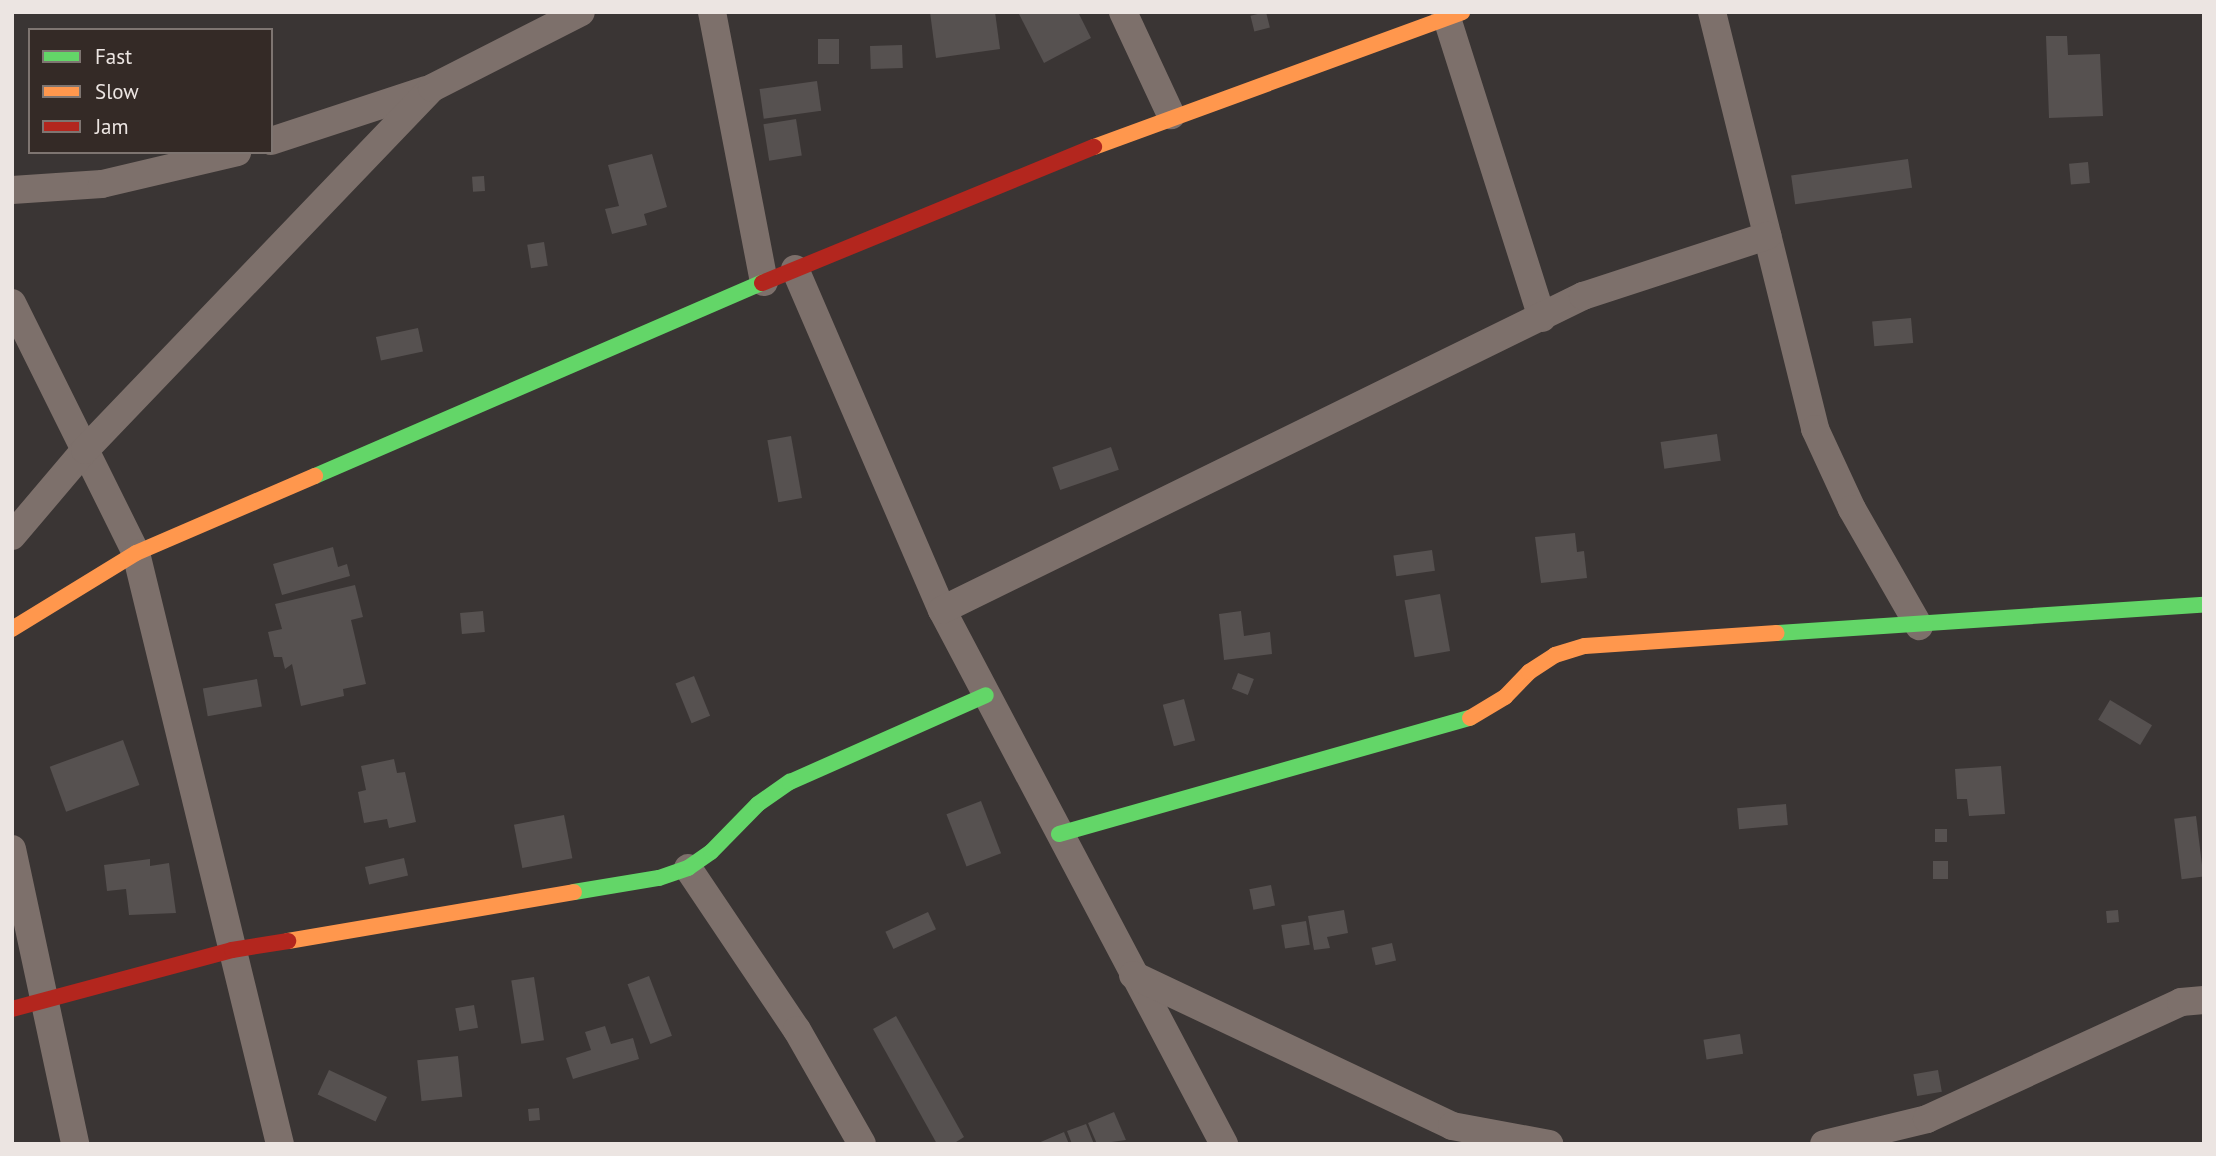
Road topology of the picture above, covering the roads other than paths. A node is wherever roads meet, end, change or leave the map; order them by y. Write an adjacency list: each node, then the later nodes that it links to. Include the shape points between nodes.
1 (581, 12): 6 (street)
2 (712, 12): 13 (street)
3 (1124, 12): 7 (street)
4 (1712, 12): 11 (street)
5 (1451, 14): 7 (street); 15 (street)
6 (432, 88): 8 (street); 16 (street)
7 (1171, 115): 12 (street)
8 (273, 140)
9 (229, 154): 10 (street, via 102,184)
10 (12, 190)
11 (1767, 236): 15 (street, via 1648,272); 21 (street, via 1815,429 1852,509)
12 (795, 269): 13 (street); 20 (street)
13 (764, 282): 18 (street)
14 (12, 303): 16 (street)
15 (1542, 318): 20 (street)
16 (85, 450): 17 (street); 18 (street)
17 (12, 536)
18 (136, 553): 22 (street); 27 (street)
19 (2204, 605): 21 (street)
20 (942, 610): 23 (street)
21 (1919, 626): 24 (street, via 1585,646 1555,655 1529,672 1505,697 1472,717)
22 (12, 629)
23 (986, 695): 24 (street); 26 (street, via 790,782 758,804 711,852)
24 (1059, 835): 28 (street)
25 (12, 849): 29 (street)
26 (688, 868): 27 (street, via 659,878 554,897); 35 (street, via 797,1030)
27 (232, 950): 29 (street); 34 (street)
28 (1133, 975): 32 (street); 36 (street, via 1452,1126)
29 (44, 1000): 31 (street); 33 (street)
30 (2204, 1000): 37 (street, via 2180,1002 1927,1119)
31 (12, 1009)
32 (1215, 1141)
33 (75, 1144)
34 (280, 1144)
35 (862, 1144)
36 (1549, 1144)
37 (1824, 1144)

